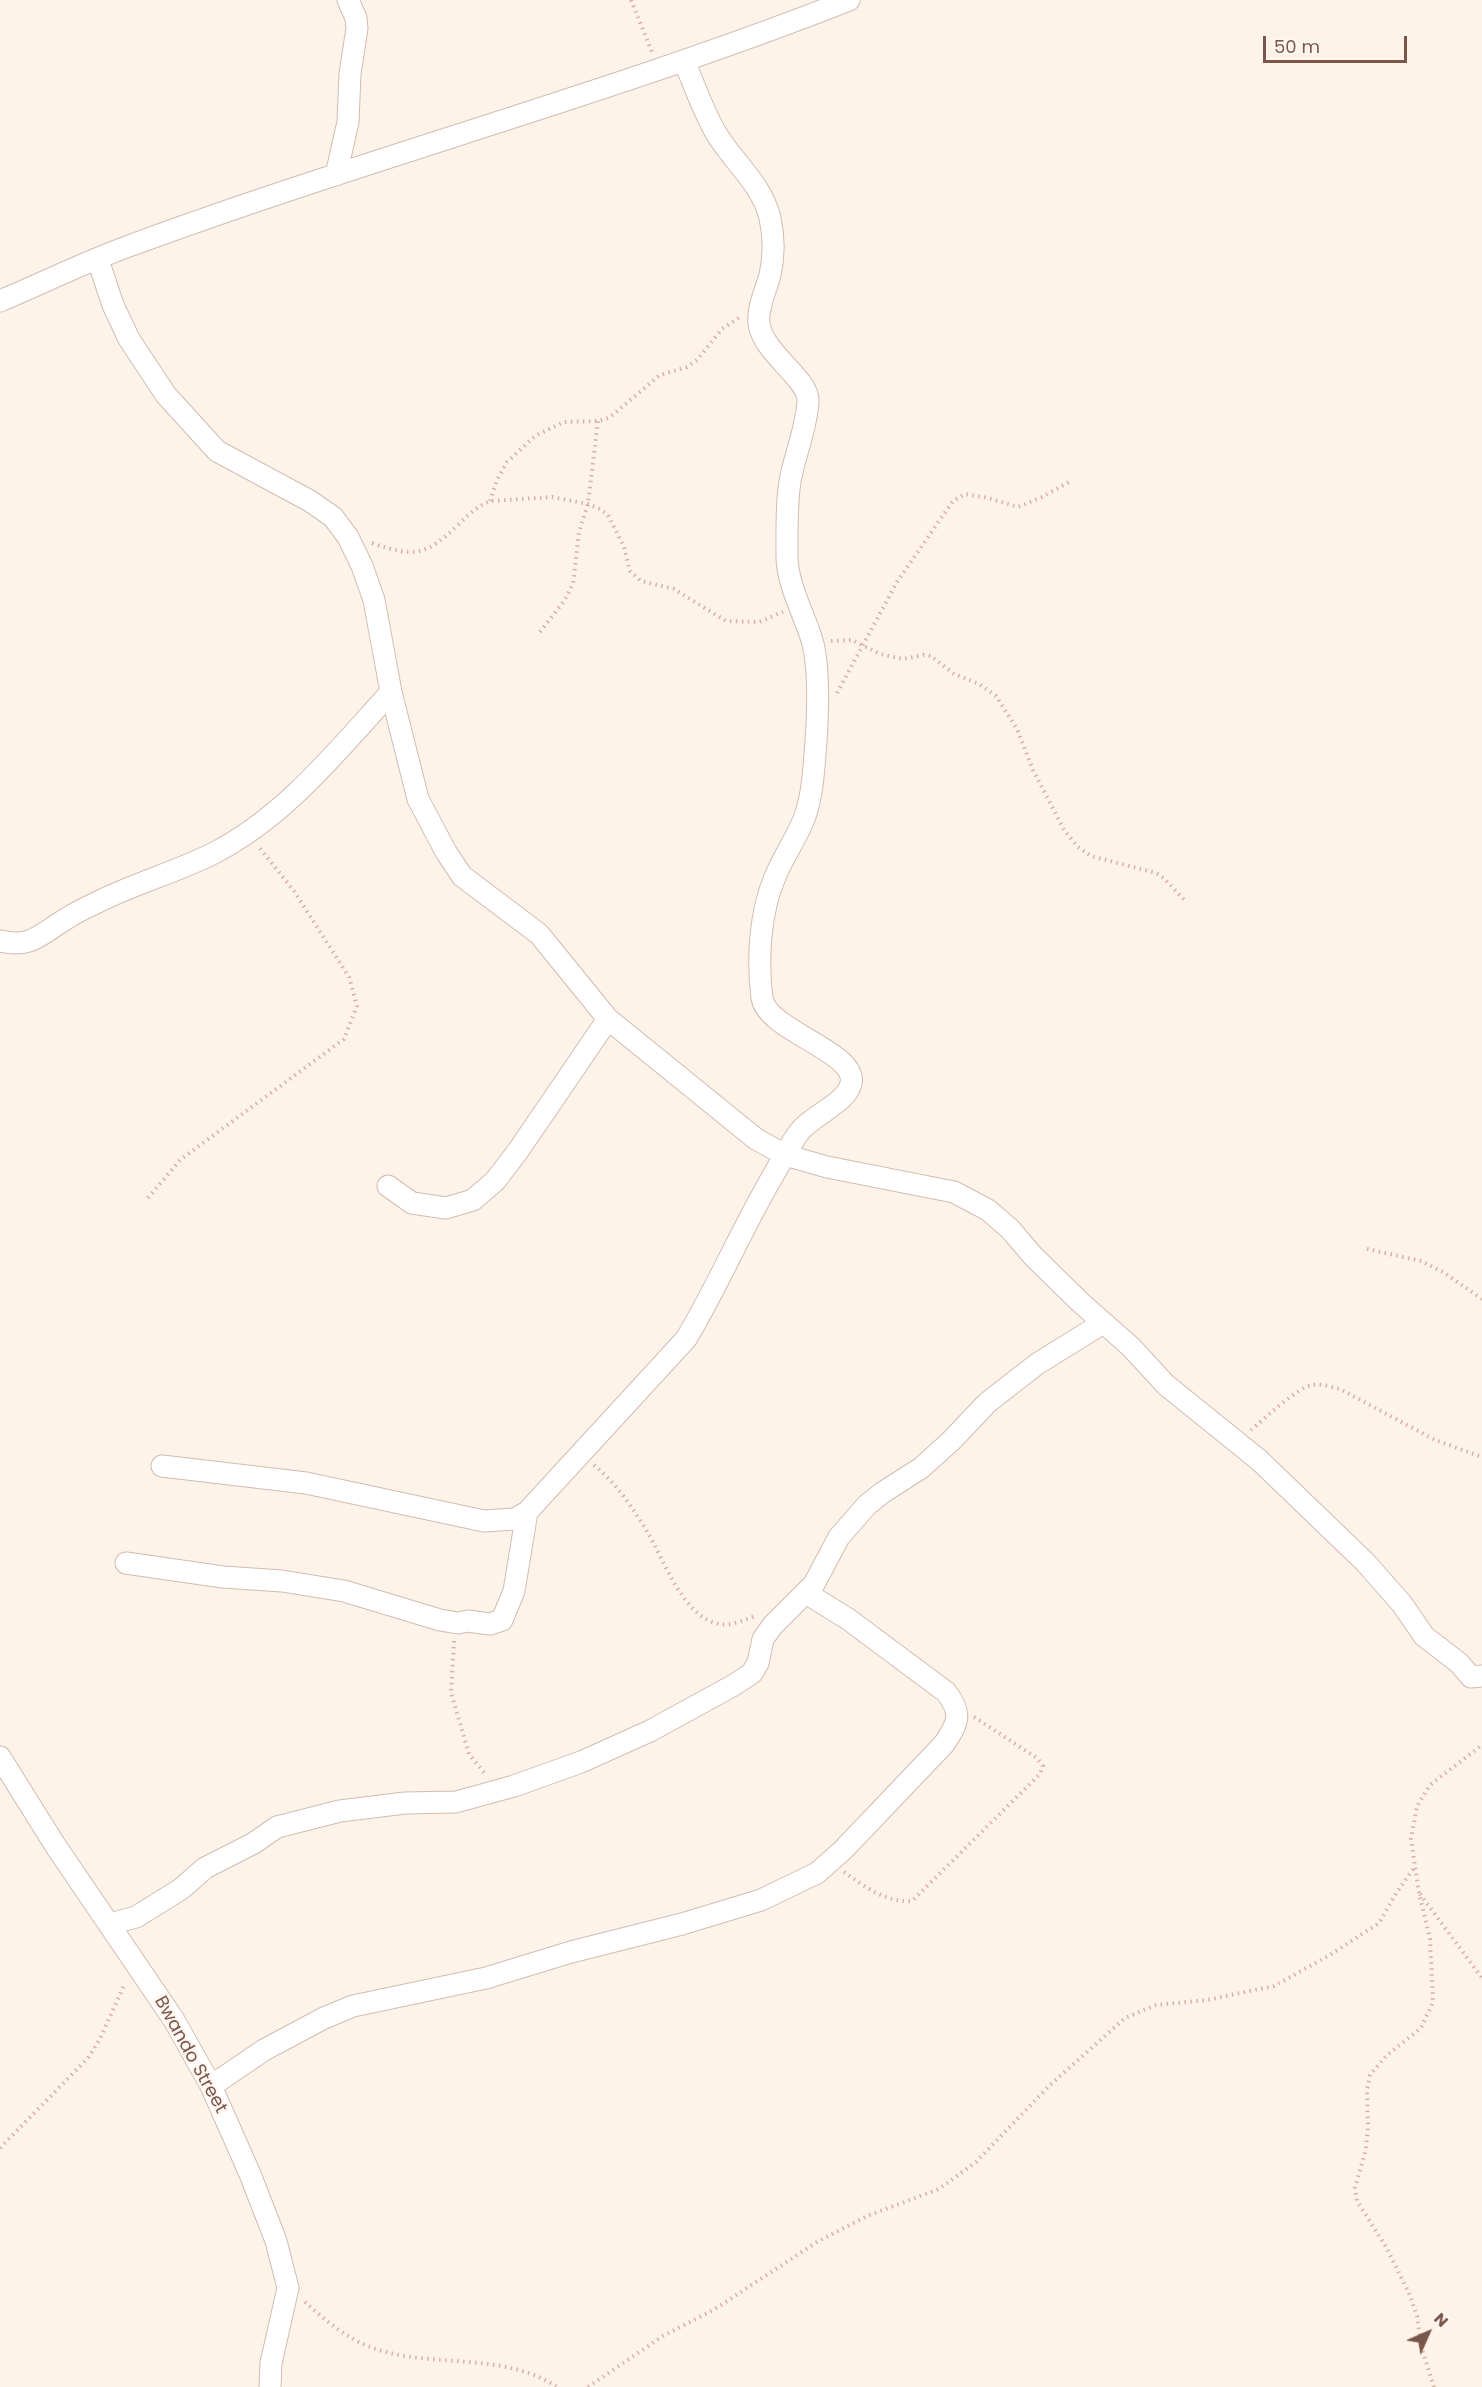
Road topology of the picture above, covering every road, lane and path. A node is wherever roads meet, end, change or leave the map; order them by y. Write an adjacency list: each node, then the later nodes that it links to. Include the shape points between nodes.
1 (348, 0): 6 (street, via 357,28 348,122)
2 (631, 0): 5 (path)
3 (849, 0): 4 (street)
4 (684, 61): 5 (street); 9 (street, via 716,134 751,178 770,216 773,256)
5 (659, 69): 6 (street)
6 (336, 175): 7 (street)
7 (98, 260): 8 (street); 14 (street, via 113,305 139,357 216,451 310,501 333,517)
8 (0, 301)
9 (762, 301): 10 (path, via 722,330 697,360 660,375 609,418); 15 (street, via 759,324 766,340 809,397 790,476 787,562)
10 (598, 421): 12 (path, via 564,422 535,436 507,462); 13 (path)
11 (1071, 481): 18 (path, via 1018,507 965,494 953,501 897,582)
12 (490, 501): 13 (path, via 552,497); 14 (path, via 428,548 410,554)
13 (588, 504): 15 (path, via 608,515 624,547 630,571 641,581 674,589 726,621 759,622); 16 (path, via 579,532 573,584)
14 (348, 537): 19 (street, via 374,600)
15 (799, 605): 17 (street)
16 (540, 632)
17 (812, 641): 18 (path, via 843,640); 25 (street, via 817,666 811,792 804,818 774,878 765,908 762,1001 768,1013 846,1067 852,1074 852,1083 848,1093 812,1118)
18 (863, 646): 20 (path); 22 (path, via 903,659 931,656 954,674 996,696 1017,729 1064,830 1078,847 1091,856 1156,873)
19 (391, 692): 21 (street, via 321,768); 24 (street, via 418,799 446,852 462,876 538,933)
20 (835, 697)
21 (247, 833): 23 (street, via 213,854 95,903 25,944); 27 (path, via 294,891 349,977 357,1006 344,1039 180,1160)
22 (1185, 901)
23 (0, 941)
24 (608, 1019): 25 (street, via 756,1139); 26 (street, via 518,1151 495,1181 473,1200 446,1208 412,1203)
25 (785, 1155): 30 (street, via 954,1192 988,1210); 32 (street, via 686,1339)
26 (388, 1186)
27 (148, 1198)
28 (1367, 1249): 29 (path, via 1421,1261)
29 (1482, 1299)
30 (1104, 1323): 31 (street, via 1166,1384); 37 (street, via 1029,1370 987,1403 921,1468 867,1505 839,1538)
31 (1236, 1442): 33 (path, via 1298,1391 1310,1385 1323,1385 1340,1389 1435,1440); 40 (street, via 1365,1562 1424,1636 1471,1677)
32 (579, 1453): 35 (street); 38 (path, via 604,1473 626,1500 688,1604 704,1618 720,1624 734,1623)
33 (1482, 1457)
34 (162, 1466): 35 (street, via 306,1483 484,1521 515,1519)
35 (527, 1512): 39 (street, via 507,1613 502,1620 490,1624)
36 (126, 1563): 39 (street, via 344,1591)
37 (806, 1593): 41 (street, via 915,1668); 44 (street, via 763,1639 752,1673 650,1731 581,1762)
38 (762, 1613)
39 (458, 1623): 44 (path, via 451,1693 469,1754)
40 (1482, 1676)
41 (956, 1705): 45 (street, via 954,1728 944,1744); 45 (path, via 1037,1758 1043,1766 1040,1774 912,1901 899,1902 869,1890)
42 (1482, 1745): 46 (path, via 1430,1785 1416,1806 1411,1839)
43 (0, 1756): 48 (street, Bwando Street)
44 (500, 1790): 48 (street, via 456,1802 340,1811 278,1827 205,1868 136,1917)
45 (829, 1862): 51 (street, via 817,1873 761,1900 682,1924 486,1978 353,2006 264,2050)
46 (1414, 1868): 47 (path); 56 (path, via 1379,1923 1330,1955 1274,1986 1207,2000 1156,2005 1125,2018 1050,2085 976,2162 939,2189 867,2216 817,2242)
47 (1419, 1893): 50 (path); 57 (path, via 1430,1939 1432,2001 1421,2028 1386,2056 1370,2075 1366,2150 1355,2188 1357,2201 1409,2293)
48 (110, 1924): 49 (street, Bwando Street)
49 (134, 1960): 51 (street, Bwando Street); 52 (path, via 88,2058)
50 (1482, 1978)
51 (211, 2086): 53 (street, Bwando Street, via 272,2232)
52 (0, 2148)
53 (288, 2288): 54 (street, Bwando Street, via 271,2363); 55 (path, via 334,2327 373,2348 515,2369)
54 (270, 2387)
55 (557, 2387)
56 (588, 2387)
57 (1434, 2387)

